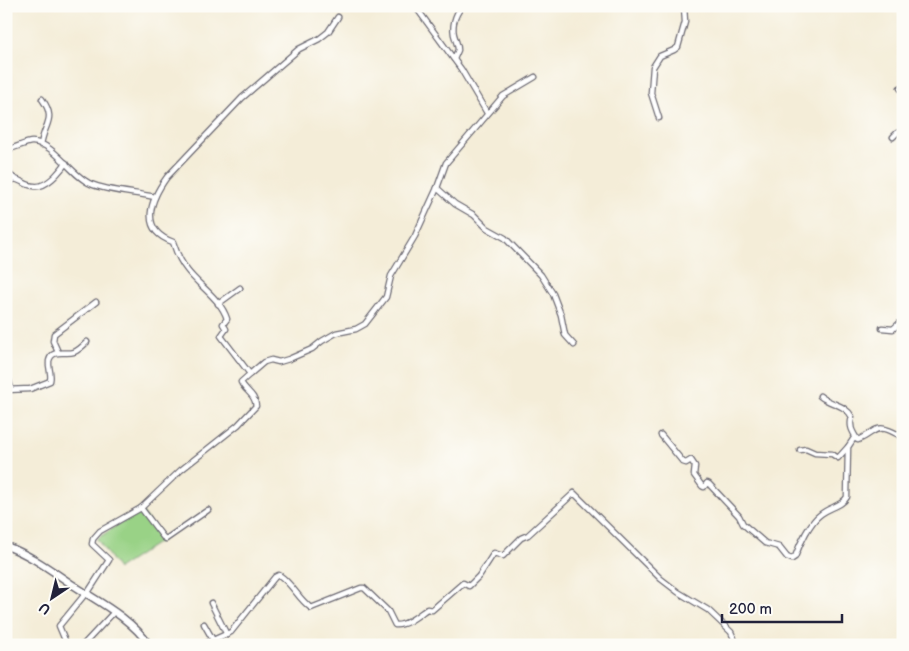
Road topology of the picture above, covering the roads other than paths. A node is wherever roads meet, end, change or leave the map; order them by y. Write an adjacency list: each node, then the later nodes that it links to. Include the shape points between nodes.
1 (415, 6): 7 (street)
2 (462, 6): 7 (street, via 454,24 458,50)
3 (684, 6): 11 (street, via 685,22 678,46 660,56 653,67 651,93)
4 (338, 17): 21 (street, via 328,32 299,49 242,98 167,177)
5 (903, 36): 6 (street)
6 (903, 47)
7 (454, 59): 10 (street)
8 (535, 77): 10 (street, via 503,96)
9 (42, 99): 14 (street, via 50,118)
10 (487, 113): 20 (street, via 446,163)
11 (659, 118)
12 (903, 131): 13 (street, via 897,132)
13 (893, 138)
14 (41, 145): 15 (street, via 31,142); 16 (street)
15 (6, 150)
16 (66, 163): 18 (street, via 54,177 40,186); 21 (street, via 78,177 95,186)
17 (6, 172): 18 (street)
18 (16, 179): 19 (street)
19 (6, 183)
20 (437, 188): 28 (street, via 487,228 505,238 541,275 553,294 564,333); 31 (street, via 392,276 386,297 365,324 336,333 289,359 264,362)
21 (155, 197): 24 (street, via 150,213 158,235 173,242 186,269)
22 (240, 288): 24 (street)
23 (96, 302): 29 (street, via 54,334)
24 (218, 304): 31 (street, via 226,319 223,324 226,329 221,336)
25 (903, 320): 26 (street, via 893,329)
26 (882, 328)
27 (87, 342): 29 (street, via 76,352)
28 (574, 345)
29 (58, 352): 32 (street, via 49,361 50,381 30,389)
30 (6, 370): 32 (street)
31 (250, 374): 39 (street, via 241,382 256,403 249,415 181,470)
32 (8, 390)
33 (820, 396): 36 (street, via 850,413 851,428)
34 (661, 435): 37 (street, via 683,462 691,460 695,466 694,475 702,486 709,484 743,524 765,543 779,547 792,559 820,515 844,503 847,497)
35 (903, 437): 36 (street, via 884,428)
36 (858, 440): 37 (street, via 854,438)
37 (848, 447): 38 (street, via 838,458 804,448)
38 (800, 450)
39 (141, 508): 40 (street, via 166,539); 42 (street, via 104,528 93,539 92,544 110,560)
40 (208, 510)
41 (6, 546): 42 (main road)
42 (87, 594): 44 (main road); 49 (street, via 59,626)
43 (211, 603): 46 (street)
44 (114, 612): 48 (street); 50 (main road, via 140,633)
45 (204, 624): 47 (street)
46 (226, 635): 47 (street); 52 (street, via 279,575 310,608 364,588 399,626 427,609 432,610 463,583 469,586 494,552 503,556 574,493 670,587 714,615 731,632)
47 (212, 640): 51 (street)
48 (84, 644)
49 (67, 645)
50 (149, 645)
51 (202, 645)
52 (737, 645)

